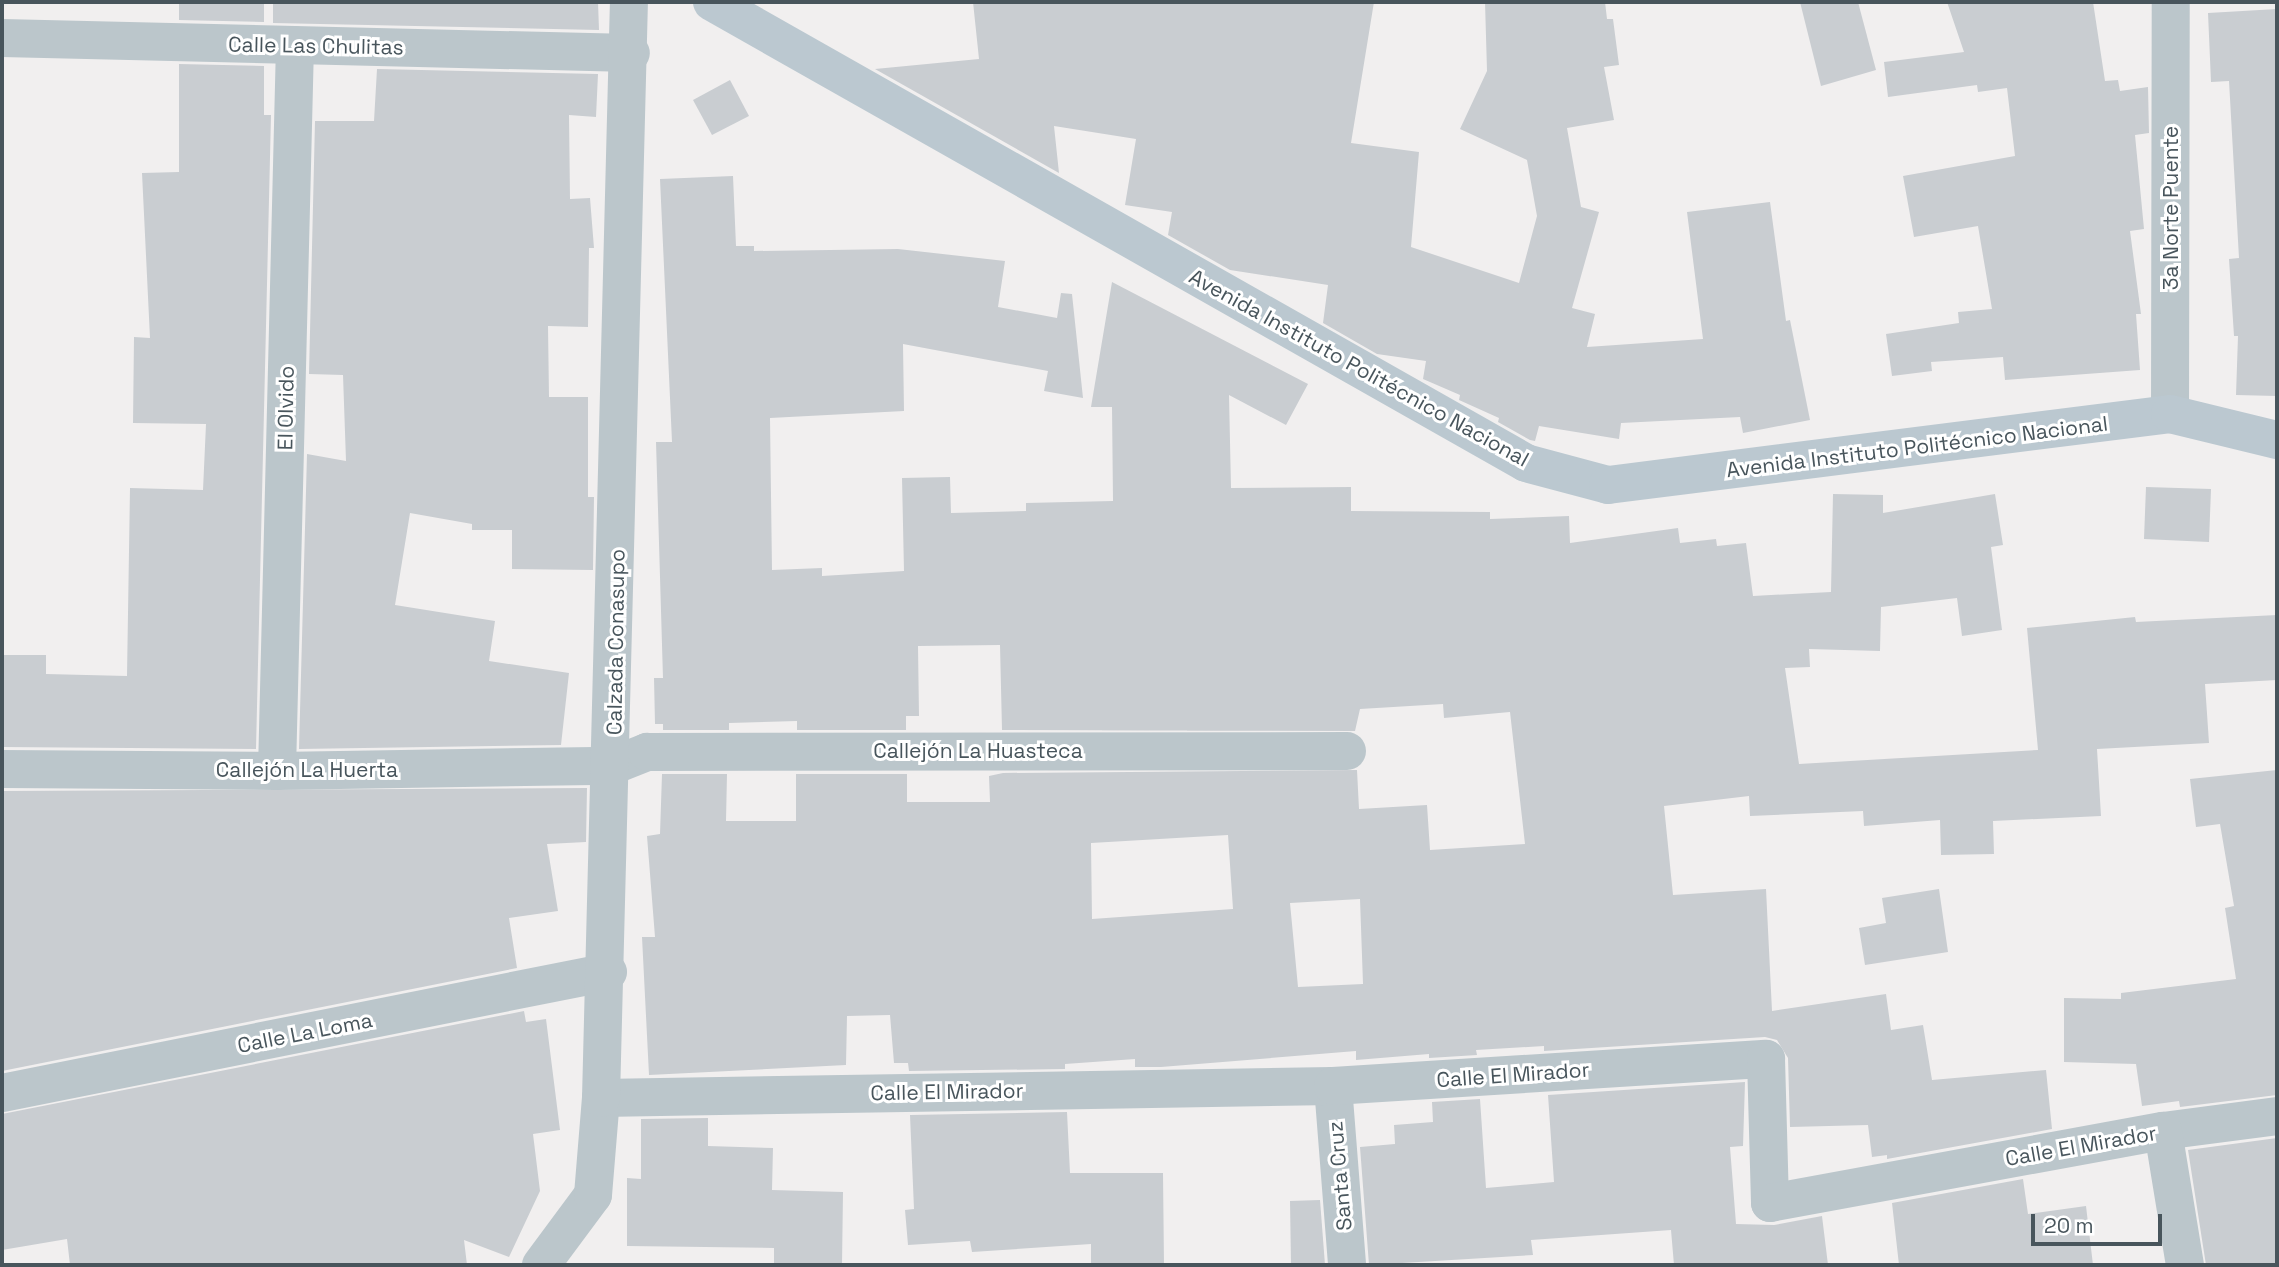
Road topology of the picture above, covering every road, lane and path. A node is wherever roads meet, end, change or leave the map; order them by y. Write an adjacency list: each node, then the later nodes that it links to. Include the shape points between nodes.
1 (629, 2): 6 (street, Calzada Conasupo)
2 (712, 2): 7 (street, Avenida Instituto Politécnico Nacional, via 1526,463 1608,485)
3 (2171, 2): 7 (street, 3a Norte Puente)
4 (2, 38): 5 (street, Calle Las Chulitas)
5 (295, 45): 6 (street, Calle Las Chulitas); 12 (street, El Olvido)
6 (631, 53): 10 (street, Calzada Conasupo)
7 (2170, 414): 8 (street, Avenida Instituto Politécnico Nacional)
8 (2277, 440)
9 (1347, 751): 10 (street, Callejón La Huasteca, via 647,752)
10 (612, 766): 12 (street, Callejón La Huerta); 13 (street, Calzada Conasupo)
11 (2, 769): 12 (street, Callejón La Huerta)
12 (276, 771)
13 (608, 972): 15 (street, Calle La Loma); 16 (street, Calzada Conasupo)
14 (1333, 1086): 16 (street, Calle El Mirador); 18 (street, Calle El Mirador, via 1766,1059 1770,1203); 20 (street, Santa Cruz)
15 (2, 1093)
16 (601, 1098): 19 (street, Calzada Conasupo, via 593,1195)
17 (2277, 1116): 18 (street, Calle El Mirador)
18 (2163, 1131): 21 (street)
19 (541, 1265)
20 (1348, 1265)
21 (2185, 1265)

